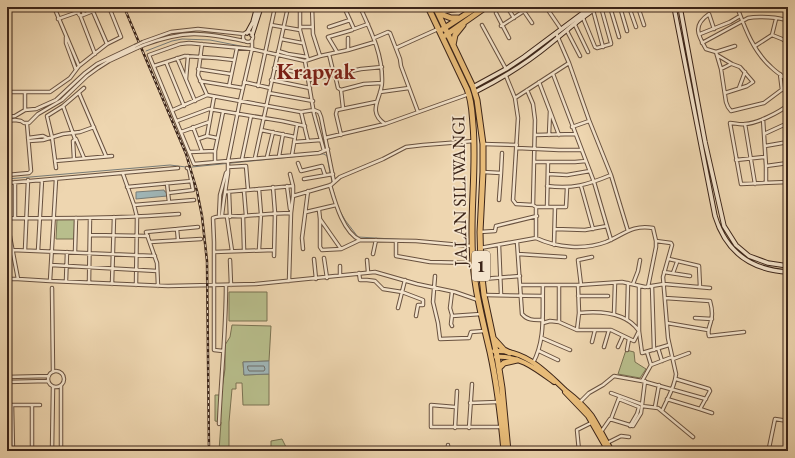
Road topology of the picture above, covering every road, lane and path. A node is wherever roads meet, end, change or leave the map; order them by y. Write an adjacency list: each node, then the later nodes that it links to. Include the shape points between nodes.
1 (54, 7): 42 (street)
2 (78, 7): 33 (street)
3 (92, 7): 31 (street)
4 (109, 7): 85 (street, via 121,36)
5 (257, 7): 64 (street, via 253,22)
6 (261, 7): 71 (street)
7 (275, 7): 49 (street)
8 (288, 7): 56 (street)
9 (300, 7): 58 (street)
10 (312, 7): 54 (street)
11 (344, 7): 43 (street)
12 (360, 7): 47 (street)
13 (428, 7): 65 (highway, JALAN SILIWANGI / 1)
14 (435, 7): 34 (highway, JALAN SILIWANGI / 1)
15 (463, 7): 34 (street)
16 (477, 7): 37 (highway)
17 (486, 7): 40 (highway)
18 (522, 7): 32 (street)
19 (551, 7): 28 (street)
20 (600, 7): 29 (street); 92 (street, via 612,43)
21 (610, 7): 72 (street)
22 (620, 7): 62 (street)
23 (629, 7): 55 (street)
24 (638, 7): 50 (street)
25 (674, 7): 397 (street, via 718,227 734,251 747,261 765,269)
26 (680, 7): 390 (street, via 724,226 736,245 749,256 768,263)
27 (737, 7): 36 (street)
28 (547, 8): 59 (street)
29 (592, 9): 39 (street); 59 (street); 68 (street); 92 (street)
30 (509, 10): 38 (street)
31 (93, 11): 33 (street); 85 (street)
32 (524, 11): 38 (street); 46 (street)
33 (80, 13): 42 (street); 101 (street)
34 (438, 13): 37 (highway, via 450,18); 57 (highway, JALAN SILIWANGI / 1)
35 (496, 13): 53 (street)
36 (740, 16): 44 (street); 60 (street)
37 (461, 17): 57 (highway)
38 (514, 18): 53 (street)
39 (583, 18): 48 (street); 92 (street, via 595,47)
40 (469, 19): 66 (highway); 87 (highway, via 455,35)
41 (776, 19): 44 (street, via 754,18); 45 (street); 69 (street)
42 (58, 20): 70 (street)
43 (350, 20): 47 (street, via 354,29); 51 (street)
44 (742, 21): 83 (street); 89 (street)
45 (788, 21)
46 (532, 23)
47 (368, 24): 75 (street)
48 (575, 24): 98 (street); 105 (street, via 567,31)
49 (271, 25): 56 (street); 96 (street)
50 (644, 25)
51 (329, 26)
52 (483, 26): 119 (street)
53 (501, 26): 76 (street)
54 (312, 27): 58 (street); 102 (street)
55 (636, 27)
56 (283, 28): 58 (street); 77 (street)
57 (445, 28): 65 (highway); 66 (highway, JALAN SILIWANGI / 1)
58 (300, 29): 82 (street)
59 (561, 29): 68 (street)
60 (714, 29): 67 (street); 83 (street, via 709,14 698,25 697,31)
61 (352, 30): 97 (street, via 328,36)
62 (627, 31)
63 (229, 33): 64 (street); 73 (street); 81 (street, via 184,30 160,35)
64 (246, 33): 71 (street); 78 (street)
65 (440, 33): 66 (highway); 94 (street); 147 (highway, JALAN SILIWANGI / 1)
66 (448, 34): 87 (highway, JALAN SILIWANGI / 1)
67 (700, 34)
68 (557, 35): 112 (street); 119 (street); 128 (street)
69 (772, 35): 84 (street); 89 (street)
70 (66, 36): 114 (street); 121 (street)
71 (252, 37): 79 (street); 91 (street)
72 (619, 37)
73 (229, 38): 78 (street); 81 (street, via 185,33)
74 (348, 38): 95 (street)
75 (374, 38): 80 (street); 94 (street, via 389,32)
76 (509, 38)
77 (281, 39): 82 (street); 99 (street)
78 (244, 41): 79 (street)
79 (249, 42): 91 (street)
80 (375, 42): 95 (street); 116 (street)
81 (144, 43): 90 (street, bridge)
82 (303, 43): 108 (street)
83 (702, 43): 100 (street, via 707,50)
84 (788, 43)
85 (107, 44): 101 (street)
86 (202, 44): 93 (street); 106 (street); 115 (street, via 180,44 150,54)
87 (453, 45): 147 (highway, JALAN SILIWANGI / 1)
88 (734, 46): 100 (street)
89 (755, 46): 126 (street, via 770,66)
90 (136, 47): 172 (street, via 97,64 56,100); 181 (street, via 98,68 62,100)
91 (252, 47): 93 (street); 96 (street); 134 (street)
92 (603, 47)
93 (237, 48): 109 (street)
94 (396, 48): 144 (street)
95 (348, 50): 97 (street)
96 (265, 51): 99 (street); 138 (street)
97 (337, 52): 103 (street)
98 (588, 52)
99 (277, 53): 108 (street); 110 (street); 117 (street)
100 (716, 53): 113 (street); 120 (street)
101 (95, 54): 114 (street)
102 (319, 54): 103 (street); 108 (street)
103 (329, 54): 127 (street)
104 (188, 56): 106 (street); 107 (street); 129 (street)
105 (580, 56)
106 (201, 57): 109 (street); 118 (street)
107 (177, 58): 111 (street); 129 (street)
108 (308, 58): 110 (street)
109 (234, 60): 123 (street)
110 (304, 61): 124 (street)
111 (166, 62): 115 (street); 165 (street)
112 (569, 63): 125 (street); 184 (street)
113 (732, 64): 120 (street); 122 (street)
114 (79, 66): 121 (street)
115 (154, 66): 170 (street)
116 (382, 67): 127 (street); 136 (street)
117 (274, 68): 124 (street); 131 (street)
118 (198, 69): 123 (street); 130 (street)
119 (506, 69): 147 (street)
120 (721, 69): 155 (street)
121 (76, 70): 151 (street, via 70,78 50,92)
122 (744, 72): 145 (street); 145 (street, via 753,82)
123 (231, 74): 137 (street)
124 (308, 74): 132 (street)
125 (553, 74): 135 (street); 197 (street)
126 (780, 74): 133 (street); 149 (street)
127 (334, 75): 132 (street); 146 (street)
128 (506, 76): 147 (street); 158 (street)
129 (186, 79): 159 (street)
130 (199, 80): 137 (street); 156 (street)
131 (271, 80): 142 (street); 143 (street)
132 (309, 80): 143 (street)
133 (788, 80)
134 (244, 82): 138 (street); 141 (street)
135 (539, 82): 148 (street); 174 (street)
136 (382, 83): 146 (street, via 364,84); 152 (street)
137 (229, 86): 141 (street)
138 (258, 86): 142 (street)
139 (788, 86): 149 (street)
140 (84, 88): 153 (street)
141 (243, 88): 160 (street)
142 (270, 88): 154 (street)
143 (310, 88): 161 (street)
144 (410, 88): 152 (street); 176 (street)
145 (739, 89): 155 (street)
146 (341, 90): 167 (street)
147 (471, 90): 176 (street); 221 (highway, JALAN SILIWANGI / 1); 224 (highway, JALAN SILIWANGI / 1, via 477,100)
148 (527, 90): 158 (street); 206 (street, via 533,107)
149 (782, 90): 155 (street, via 761,104 732,111 728,107)
150 (7, 92): 151 (street)
151 (25, 92): 169 (street)
152 (380, 92): 162 (street)
153 (79, 93): 164 (street); 195 (street)
154 (269, 93): 161 (street); 166 (street)
155 (725, 93)
156 (207, 95): 157 (street); 159 (street)
157 (214, 97): 160 (street); 168 (street)
158 (515, 98): 226 (street, via 518,118)
159 (195, 101): 165 (street)
160 (240, 101): 166 (street); 178 (street)
161 (313, 102): 171 (street)
162 (376, 102): 167 (street); 191 (street, via 376,115)
163 (788, 105): 183 (street)
164 (63, 106): 201 (street); 210 (street, via 46,117)
165 (184, 106): 170 (street)
166 (266, 106): 175 (street); 182 (street)
167 (343, 108): 205 (street, via 336,112)
168 (212, 109): 173 (street); 187 (street); 188 (street)
169 (25, 110): 172 (street); 177 (street)
170 (172, 110): 187 (street)
171 (314, 110): 175 (street); 214 (street, via 320,115); 218 (street)
172 (29, 111): 181 (street)
173 (223, 111): 178 (street); 213 (street)
174 (550, 111): 207 (street); 208 (street)
175 (301, 112): 194 (street)
176 (418, 112): 191 (street)
177 (20, 114): 179 (street); 186 (street)
178 (237, 114): 180 (street); 251 (street)
179 (7, 116)
180 (251, 116): 182 (street); 245 (street)
181 (33, 118): 190 (street)
182 (264, 118): 193 (street); 198 (street)
183 (763, 119): 192 (street); 204 (street)
184 (589, 120): 197 (street); 271 (street)
185 (7, 121): 186 (street)
186 (21, 121): 190 (street)
187 (177, 121): 199 (street)
188 (209, 121): 196 (street); 209 (street)
189 (788, 123): 204 (street)
190 (27, 124): 212 (street)
191 (385, 124): 205 (street)
192 (746, 124): 246 (street); 247 (street, via 730,124)
193 (297, 125): 194 (street); 211 (street)
194 (305, 126): 220 (street)
195 (94, 127): 201 (street); 236 (street)
196 (193, 127): 199 (street); 217 (street)
197 (572, 127): 203 (street)
198 (261, 130): 200 (street); 242 (street)
199 (181, 132): 233 (street)
200 (273, 132): 202 (street); 239 (street)
201 (73, 133): 210 (street); 216 (street)
202 (284, 134): 211 (street); 238 (street)
203 (575, 134): 208 (street); 231 (street)
204 (764, 134): 227 (street)
205 (341, 135): 214 (street)
206 (535, 135): 207 (street); 228 (street)
207 (549, 135): 208 (street)
208 (559, 135)
209 (207, 136): 213 (street); 217 (street)
210 (52, 137): 215 (street); 248 (street)
211 (295, 137): 222 (street)
212 (28, 138): 215 (street); 219 (street)
213 (217, 138): 229 (street)
214 (325, 138): 230 (street)
215 (38, 139): 219 (street)
216 (75, 139): 241 (street); 244 (street)
217 (198, 139): 232 (street)
218 (321, 140): 220 (street); 230 (street)
219 (29, 141): 269 (street, via 31,171)
220 (308, 141): 222 (street)
221 (474, 141): 283 (street, via 406,148 340,177); 355 (highway, JALAN SILIWANGI / 1)
222 (294, 142): 235 (street)
223 (788, 142): 227 (street)
224 (483, 144): 226 (street); 263 (highway, JALAN SILIWANGI / 1)
225 (7, 146): 243 (street)
226 (517, 146): 228 (street); 308 (street, via 513,200 516,204)
227 (765, 146): 240 (street)
228 (535, 149): 231 (street); 252 (street)
229 (215, 150): 232 (street); 250 (street)
230 (326, 150): 235 (street); 266 (street)
231 (581, 150): 249 (street)
232 (202, 151): 233 (street)
233 (190, 152): 250 (street, via 195,165)
234 (502, 153): 267 (street)
235 (292, 155): 238 (street)
236 (106, 156): 237 (street); 241 (street)
237 (112, 156)
238 (279, 156): 239 (street)
239 (267, 157): 242 (street)
240 (765, 157): 246 (street); 256 (street)
241 (84, 158): 244 (street)
242 (255, 158): 245 (street)
243 (8, 159): 269 (street)
244 (74, 159): 248 (street)
245 (242, 159): 251 (street)
246 (750, 159): 247 (street); 284 (street)
247 (736, 160): 284 (street, via 742,184)
248 (55, 161): 258 (street)
249 (586, 161): 253 (street); 262 (street)
250 (215, 162): 251 (street)
251 (228, 162): 257 (street)
252 (534, 162): 253 (street); 308 (street)
253 (548, 162): 268 (street)
254 (298, 163): 270 (street, via 300,171 322,166)
255 (788, 164): 256 (street)
256 (766, 166): 282 (street)
257 (228, 167): 261 (street); 293 (street, via 246,166)
258 (56, 168)
259 (178, 168): 264 (street)
260 (187, 168): 276 (street)
261 (228, 171): 296 (street); 300 (street)
262 (590, 171): 268 (street, via 567,175); 278 (street)
263 (483, 172): 267 (street); 338 (highway, JALAN SILIWANGI / 1)
264 (123, 174): 275 (street); 289 (street)
265 (290, 174): 286 (street)
266 (331, 174): 270 (street); 283 (street)
267 (501, 174): 303 (street)
268 (548, 174): 287 (street)
269 (9, 175)
270 (325, 175): 272 (street)
271 (611, 175): 278 (street); 337 (street)
272 (304, 179)
273 (28, 180): 274 (street); 277 (street); 326 (street)
274 (42, 180): 275 (street); 327 (street)
275 (56, 180): 330 (street)
276 (192, 181): 281 (street); 298 (street, via 193,190)
277 (15, 182): 280 (street); 325 (street)
278 (594, 182): 288 (street); 332 (street)
279 (788, 182): 282 (street)
280 (7, 183)
281 (167, 183): 289 (street); 298 (street)
282 (766, 183): 284 (street)
283 (332, 184): 295 (street); 307 (street)
284 (755, 184)
285 (287, 186): 286 (street); 290 (street); 312 (street)
286 (293, 186): 299 (street)
287 (547, 186): 291 (street); 309 (street)
288 (581, 186): 291 (street); 336 (street)
289 (127, 187): 305 (street)
290 (273, 187): 292 (street); 314 (street)
291 (567, 188): 310 (street, via 566,207)
292 (258, 189): 293 (street); 317 (street)
293 (248, 190): 294 (street)
294 (244, 191): 297 (street); 319 (street)
295 (308, 191): 299 (street); 313 (street)
296 (225, 192): 297 (street); 301 (street)
297 (229, 192): 323 (street)
298 (168, 193): 304 (street)
299 (293, 196): 312 (street)
300 (220, 199): 301 (street); 306 (street)
301 (224, 199): 306 (street)
302 (194, 200): 304 (street)
303 (499, 200)
304 (170, 202): 305 (street)
305 (134, 205): 322 (street)
306 (221, 205): 318 (street)
307 (336, 205): 311 (street); 346 (street, via 341,217)
308 (534, 206): 309 (street); 320 (street)
309 (546, 207): 310 (street)
310 (554, 207): 335 (street)
311 (319, 210): 313 (street); 331 (street)
312 (291, 212): 314 (street); 413 (street)
313 (306, 212): 358 (street)
314 (275, 213): 317 (street); 363 (street)
315 (7, 214): 324 (street)
316 (179, 214): 322 (street)
317 (261, 214): 319 (street); 362 (street)
318 (221, 216): 323 (street); 369 (street, via 212,220)
319 (245, 216): 323 (street); 357 (street)
320 (537, 216): 338 (street, via 496,226 495,231); 344 (street)
321 (114, 217): 322 (street); 329 (street); 340 (street)
322 (136, 217): 341 (street)
323 (229, 217): 366 (street)
324 (7, 218): 325 (street); 360 (street)
325 (15, 218): 326 (street)
326 (26, 218): 327 (street); 361 (street)
327 (40, 218): 330 (street); 364 (street)
328 (76, 218): 329 (street); 330 (street); 368 (street)
329 (90, 218): 339 (street)
330 (54, 219): 365 (street)
331 (320, 219): 359 (street); 359 (street, via 321,249)
332 (607, 226): 336 (street); 348 (street)
333 (198, 228): 334 (street)
334 (177, 229): 342 (street, via 148,231); 345 (street)
335 (555, 229): 336 (street); 354 (street)
336 (593, 229)
337 (628, 231): 348 (street); 350 (street, via 636,227 653,228)
338 (480, 232): 356 (highway, JALAN SILIWANGI / 1)
339 (90, 235): 340 (street); 370 (street)
340 (113, 235): 341 (street); 371 (street)
341 (136, 236): 342 (street); 374 (street)
342 (148, 236): 351 (street)
343 (201, 238): 345 (street)
344 (536, 238): 352 (street); 354 (street)
345 (178, 240): 351 (street)
346 (360, 240): 347 (street); 359 (street)
347 (376, 240): 349 (street); 372 (street)
348 (611, 240): 354 (street, via 588,246)
349 (396, 241): 355 (street); 386 (street, via 396,256 430,262)
350 (656, 241): 381 (street, via 672,244); 430 (street)
351 (150, 242): 375 (street)
352 (517, 242): 353 (street); 373 (street)
353 (499, 245): 356 (street); 405 (street)
354 (554, 245)
355 (472, 246): 386 (highway, JALAN SILIWANGI / 1)
356 (480, 248): 409 (highway, JALAN SILIWANGI / 1)
357 (244, 249)
358 (303, 249)
359 (341, 249)
360 (12, 250): 361 (street); 407 (street)
361 (25, 250): 364 (street)
362 (259, 250): 363 (street); 366 (street)
363 (274, 250): 376 (street)
364 (38, 251): 365 (street)
365 (51, 251): 367 (street); 387 (street)
366 (232, 251): 369 (street)
367 (67, 252): 368 (street); 388 (street)
368 (75, 252): 370 (street)
369 (214, 252): 421 (street)
370 (89, 253): 371 (street); 391 (street)
371 (113, 254): 374 (street); 392 (street)
372 (374, 254)
373 (518, 254): 377 (street); 402 (street)
374 (137, 255): 375 (street); 393 (street)
375 (155, 256): 394 (street)
376 (274, 256)
377 (565, 257)
378 (592, 257): 427 (street, via 578,260)
379 (324, 258): 404 (street)
380 (314, 259): 408 (street)
381 (669, 259): 385 (street); 396 (street)
382 (230, 260): 423 (street)
383 (367, 260): 395 (street)
384 (640, 260): 418 (street)
385 (677, 262): 399 (street); 431 (street, via 699,266)
386 (473, 264): 444 (highway, JALAN SILIWANGI / 1)
387 (51, 265): 388 (street); 411 (street)
388 (66, 266): 391 (street); 412 (street)
389 (340, 266): 400 (street)
390 (788, 266)
391 (89, 268): 392 (street); 414 (street)
392 (113, 268): 393 (street); 417 (street)
393 (136, 270): 394 (street); 420 (street)
394 (157, 271): 428 (street)
395 (368, 272): 398 (street); 410 (street)
396 (664, 272): 399 (street); 419 (street)
397 (788, 272)
398 (359, 273): 400 (street); 435 (street, via 360,280 375,281 383,289)
399 (673, 274): 403 (street)
400 (340, 275): 404 (street)
401 (435, 276): 433 (street)
402 (520, 276): 405 (street); 424 (street)
403 (690, 276)
404 (327, 278): 408 (street)
405 (500, 278): 409 (street); 438 (street)
406 (7, 279): 407 (street)
407 (18, 279): 411 (street)
408 (316, 279): 413 (street)
409 (482, 279): 437 (highway, JALAN SILIWANGI / 1)
410 (404, 280): 433 (street); 435 (street)
411 (50, 281): 412 (street)
412 (66, 281): 414 (street)
413 (289, 281): 423 (street)
414 (89, 283): 417 (street)
415 (616, 283): 416 (street); 427 (street); 448 (street)
416 (628, 283): 418 (street); 453 (street)
417 (112, 284): 420 (street)
418 (633, 284): 429 (street)
419 (664, 284): 430 (street); 431 (street); 443 (street)
420 (136, 285): 428 (street)
421 (214, 285): 422 (street); 428 (street); 477 (street, via 214,350)
422 (226, 285): 423 (street); 477 (street, via 226,330)
423 (231, 285)
424 (521, 285): 425 (street); 439 (street)
425 (543, 285): 426 (street); 440 (street)
426 (559, 285): 427 (street); 455 (street)
427 (580, 285): 441 (street)
428 (158, 286)
429 (639, 286): 430 (street); 463 (street)
430 (650, 286): 476 (street)
431 (700, 287): 434 (street)
432 (52, 288): 490 (street)
433 (434, 288): 436 (street); 462 (street, via 433,302 441,339 469,338 471,332)
434 (710, 288)
435 (402, 292): 445 (street); 449 (street, via 423,300 423,305 418,305)
436 (452, 292): 444 (street); 450 (street)
437 (484, 294): 438 (street); 466 (highway, JALAN SILIWANGI / 1)
438 (501, 294): 439 (street)
439 (521, 295): 440 (street); 454 (street, via 524,316)
440 (542, 296): 454 (street)
441 (578, 296): 442 (street); 446 (street)
442 (608, 296)
443 (665, 298): 452 (street, via 709,301); 456 (street)
444 (478, 300): 447 (highway, JALAN SILIWANGI / 1)
445 (398, 308)
446 (579, 313): 448 (street); 458 (street)
447 (481, 314): 450 (street); 462 (highway, JALAN SILIWANGI / 1)
448 (614, 314): 453 (street)
449 (416, 316)
450 (452, 316): 457 (street)
451 (695, 318): 452 (street)
452 (712, 319): 461 (street)
453 (627, 321): 463 (street)
454 (543, 322): 455 (street); 467 (street)
455 (559, 322): 458 (street)
456 (667, 324): 461 (street); 470 (street)
457 (452, 326)
458 (577, 330): 459 (street)
459 (594, 330): 460 (street); 469 (street)
460 (609, 330): 465 (street); 471 (street)
461 (708, 330): 464 (street, via 710,336)
462 (484, 331): 482 (highway, JALAN SILIWANGI / 1)
463 (639, 331): 468 (street, via 635,341); 479 (street, via 642,353)
464 (744, 332)
465 (623, 336): 468 (street); 472 (street)
466 (492, 337): 480 (highway); 482 (highway, JALAN SILIWANGI / 1)
467 (542, 338): 474 (street); 478 (street)
468 (629, 339): 475 (street)
469 (592, 342)
470 (669, 345): 473 (street); 483 (street)
471 (604, 347)
472 (618, 347)
473 (658, 348): 476 (street); 486 (street)
474 (570, 350)
475 (627, 350)
476 (654, 350): 479 (street)
477 (223, 351): 522 (street)
478 (539, 351): 485 (street); 487 (street)
479 (647, 352): 488 (street)
480 (510, 353): 482 (main road); 487 (main road, via 517,354)
481 (689, 353): 483 (street)
482 (493, 354): 484 (main road); 489 (highway, 1); 506 (highway, 1)
483 (672, 358): 486 (street); 493 (street, via 676,368)
484 (517, 360): 487 (main road); 489 (highway, via 504,363)
485 (558, 360)
486 (662, 361): 488 (street)
487 (533, 364): 508 (main road)
488 (651, 365): 495 (street)
489 (499, 368): 538 (highway, 1)
490 (56, 371): 491 (street); 499 (street, via 64,378)
491 (49, 376): 492 (street); 494 (street)
492 (7, 377)
493 (676, 379): 500 (street); 505 (street, via 709,389)
494 (48, 380): 496 (street); 499 (street)
495 (644, 381): 498 (street); 508 (street, via 614,376 589,393); 513 (street)
496 (7, 382)
497 (472, 384): 507 (street)
498 (658, 386): 500 (street); 515 (street)
499 (57, 387): 534 (street); 535 (street)
500 (672, 389): 504 (street); 505 (street)
501 (457, 391): 514 (street)
502 (611, 394): 503 (street)
503 (619, 398): 513 (street); 519 (street); 523 (street, via 638,407)
504 (667, 399): 516 (street); 517 (street)
505 (706, 399): 516 (street)
506 (498, 402): 507 (street); 524 (highway, 1)
507 (470, 403): 526 (street)
508 (579, 404): 521 (main road, via 591,414)
509 (7, 405): 510 (street)
510 (12, 405): 511 (street); 532 (street)
511 (32, 405): 512 (street); 533 (street)
512 (40, 405)
513 (642, 405): 515 (street); 523 (street, via 638,419)
514 (455, 407): 525 (street); 525 (street, via 431,405 431,427)
515 (655, 407): 517 (street)
516 (700, 409): 518 (street)
517 (662, 410): 529 (street)
518 (712, 413)
519 (610, 419): 523 (street); 527 (street)
520 (788, 421): 544 (street, via 775,419)
521 (593, 422): 527 (main road); 541 (street, via 577,430)
522 (219, 424)
523 (630, 426)
524 (502, 427): 526 (street); 537 (highway, 1)
525 (455, 428): 526 (street)
526 (469, 428)
527 (600, 433): 530 (main road); 542 (main road)
528 (629, 437): 530 (street, via 621,436)
529 (693, 437)
530 (607, 444): 543 (main road)
531 (448, 445): 536 (street)
532 (12, 451)
533 (32, 451)
534 (52, 451)
535 (61, 451)
536 (448, 451)
537 (504, 451)
538 (508, 451): 539 (street)
539 (531, 451): 540 (street)
540 (554, 451)
541 (579, 451)
542 (608, 451)
543 (612, 451)
544 (770, 451)

